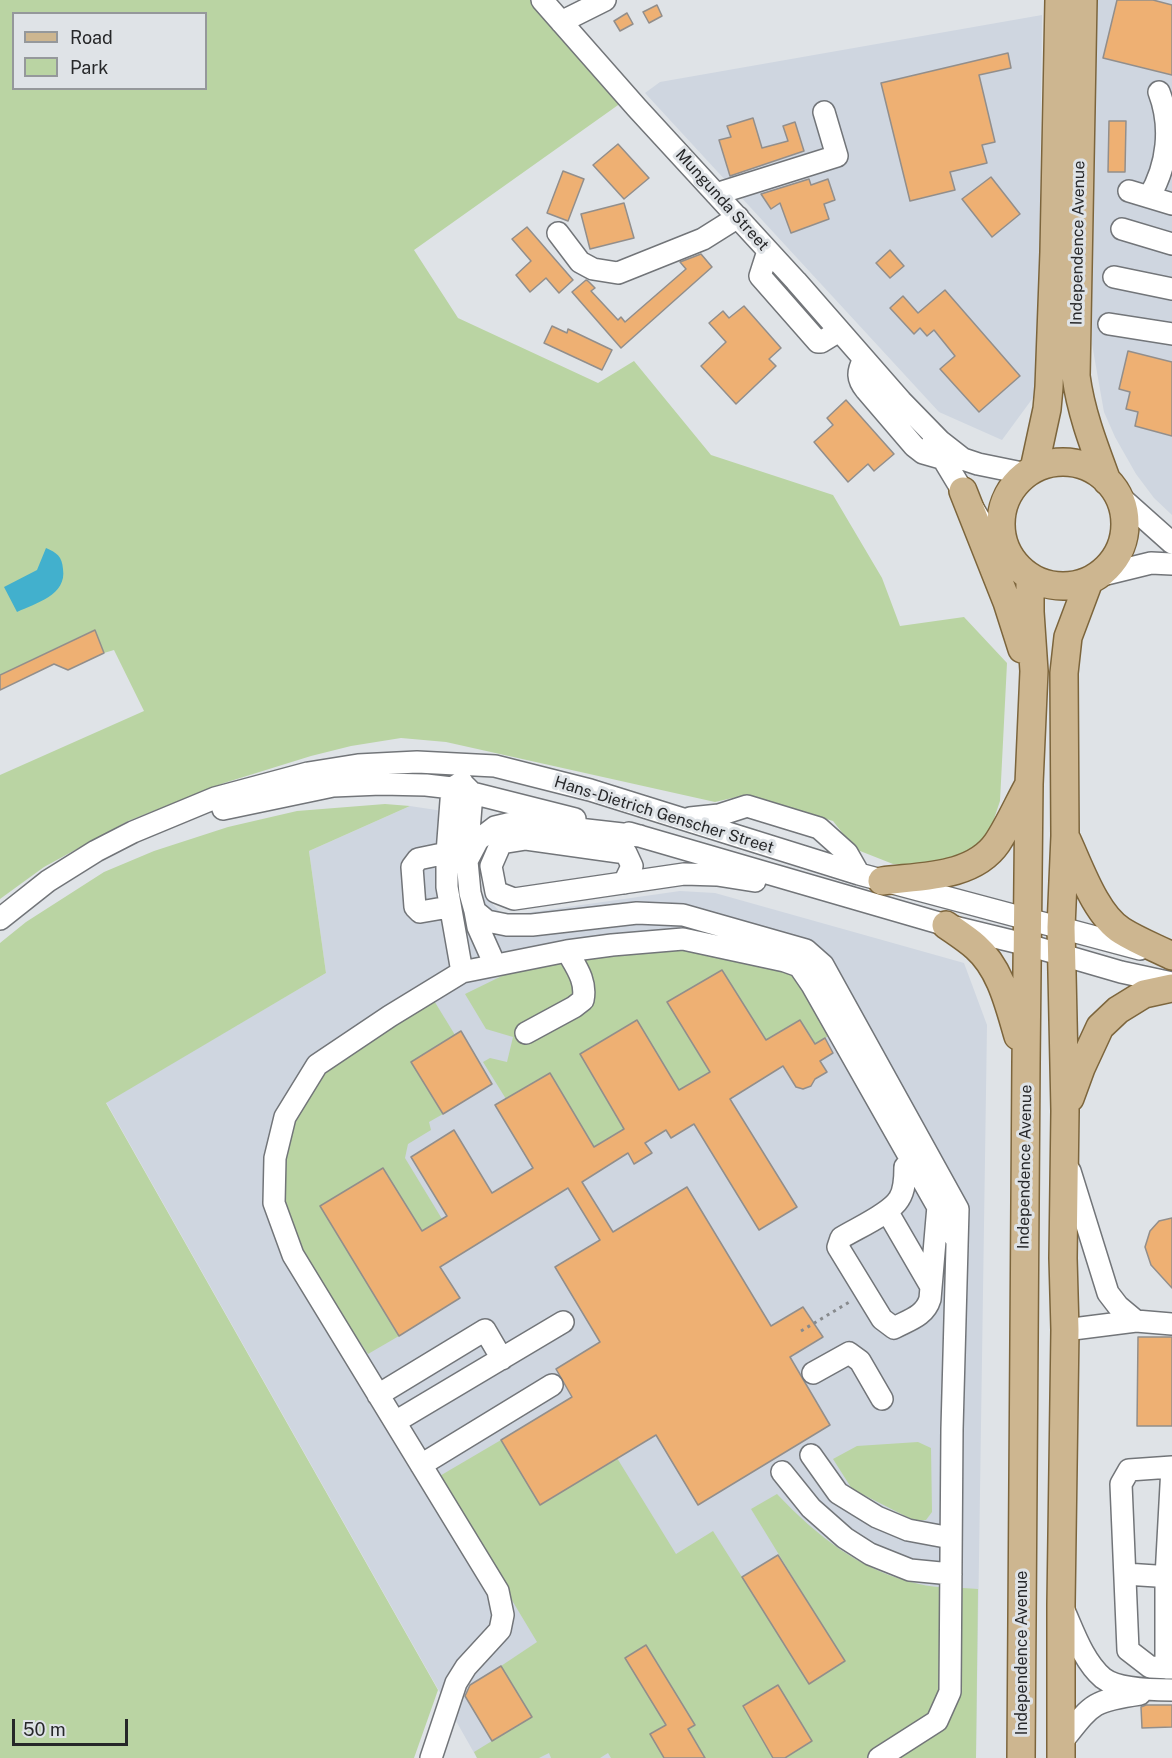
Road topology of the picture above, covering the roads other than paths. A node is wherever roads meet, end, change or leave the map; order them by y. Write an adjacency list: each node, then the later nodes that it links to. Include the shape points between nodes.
1 (542, 0): 5 (street, Mungunda Street)
2 (605, 0): 5 (street)
3 (1059, 0): 23 (main road, Independence Avenue, via 1049,387)
4 (1083, 0): 24 (main road, Independence Avenue, via 1076,376 1087,429)
5 (561, 22): 9 (street, Mungunda Street)
6 (1159, 92): 10 (street, via 1166,102 1171,136 1162,175)
7 (824, 112): 9 (street, via 837,156)
8 (1129, 191): 10 (street)
9 (716, 194): 12 (street, Mungunda Street)
10 (1149, 197): 11 (street)
11 (1172, 204)
12 (738, 217): 14 (street, via 703,238 618,273 580,262); 20 (street, Mungunda Street)
13 (1122, 229): 15 (street)
14 (558, 233)
15 (1172, 244)
16 (1114, 277): 17 (street)
17 (1172, 289)
18 (1109, 324): 19 (street)
19 (1172, 334)
20 (864, 359): 21 (street, Mungunda Street); 22 (street, via 858,375 866,390 914,446)
21 (918, 419): 22 (street); 23 (street, via 963,459)
22 (944, 459): 25 (street)
23 (1031, 472): 24 (main road, via 1065,462 1095,471); 28 (main road, Independence Avenue, via 1017,483 1003,508 1001,521 1006,549)
24 (1112, 487): 26 (street); 29 (main road, Independence Avenue, via 1123,508 1123,539 1109,566)
25 (963, 491): 28 (street, via 983,525); 30 (main road, via 1007,602)
26 (1172, 543)
27 (1172, 564): 29 (street, via 1151,563)
28 (1022, 569): 29 (main road, via 1049,585 1070,586); 30 (main road, Independence Avenue, via 1030,612)
29 (1094, 579): 38 (main road, Independence Avenue, via 1068,637 1064,673)
30 (1032, 697): 33 (main road, Independence Avenue)
31 (417, 762): 32 (street, Hans-Dietrich Genscher Street); 34 (street); 36 (street, Hans-Dietrich Genscher Street, via 308,773 215,798)
32 (495, 766): 34 (street); 35 (street, Hans-Dietrich Genscher Street)
33 (1029, 784): 42 (main road, via 996,844 954,873); 47 (main road, Independence Avenue)
34 (462, 788): 36 (street, Hans-Dietrich Genscher Street, via 333,786); 37 (street, Hans-Dietrich Genscher Street); 39 (street); 40 (street)
35 (678, 818): 42 (street, Hans-Dietrich Genscher Street); 42 (street, via 700,818 747,806 819,828)
36 (152, 824): 48 (street, Hans-Dietrich Genscher Street, via 68,867)
37 (640, 836): 40 (street, via 516,822 495,827 478,840); 44 (street, Hans-Dietrich Genscher Street)
38 (1065, 837): 50 (main road, Independence Avenue); 54 (main road, via 1105,914 1120,930)
39 (447, 853): 45 (street); 45 (street, via 418,860 412,867 417,910)
40 (467, 864): 41 (street); 46 (street)
41 (491, 866): 43 (street, via 496,892 514,899); 43 (street, via 501,843 526,839 626,853 632,866)
42 (870, 877): 47 (street, Hans-Dietrich Genscher Street)
43 (624, 883): 44 (street, via 684,874 717,875)
44 (856, 898): 49 (street, Hans-Dietrich Genscher Street)
45 (449, 907): 56 (street)
46 (475, 911): 55 (street); 66 (street, via 487,921 507,925 637,913 683,915 806,950 823,965 958,1209)
47 (1029, 918): 50 (street, Hans-Dietrich Genscher Street); 51 (main road, Independence Avenue)
48 (0, 919)
49 (946, 925): 51 (street, Hans-Dietrich Genscher Street); 60 (main road, via 978,948 996,972)
50 (1061, 927): 53 (main road, Independence Avenue); 54 (street, Hans-Dietrich Genscher Street)
51 (1028, 945): 53 (street, Hans-Dietrich Genscher Street); 60 (main road, Independence Avenue)
52 (567, 951): 55 (street); 59 (street, via 583,981 583,1000); 64 (street, via 683,939 799,966)
53 (1063, 956): 57 (street, Hans-Dietrich Genscher Street); 61 (main road, Independence Avenue)
54 (1172, 957)
55 (495, 965): 56 (street)
56 (462, 972): 75 (street, via 317,1065 285,1117 275,1158 274,1203 292,1255)
57 (1172, 983)
58 (1172, 988): 61 (main road, via 1144,994 1118,1010 1100,1028)
59 (526, 1033)
60 (1026, 1063): 92 (main road, Independence Avenue)
61 (1065, 1111): 62 (main road, Independence Avenue)
62 (1065, 1155): 68 (street, via 1108,1293); 71 (main road, Independence Avenue)
63 (905, 1167): 65 (street, via 902,1194)
64 (938, 1206): 66 (street); 67 (street)
65 (887, 1211): 67 (street); 67 (street, via 841,1238 838,1247 882,1319 894,1328 927,1308)
66 (956, 1239): 82 (street)
67 (930, 1285)
68 (1136, 1320): 70 (street); 71 (street)
69 (563, 1322): 72 (street)
70 (1172, 1324)
71 (1065, 1330): 86 (main road, Independence Avenue)
72 (502, 1359): 75 (street, via 485,1330); 77 (street)
73 (813, 1373): 76 (street, via 849,1353 860,1361)
74 (552, 1385): 79 (street)
75 (378, 1395): 77 (street)
76 (882, 1399)
77 (395, 1422): 79 (street)
78 (811, 1455): 82 (street, via 838,1493 877,1517 908,1530)
79 (421, 1465): 90 (street, via 498,1591 503,1615 500,1630 456,1683)
80 (1172, 1467): 84 (street, via 1129,1470 1121,1484); 85 (street)
81 (782, 1472): 83 (street, via 811,1508 870,1554 910,1570)
82 (951, 1538): 83 (street)
83 (951, 1574): 91 (street, via 950,1692 937,1721)
84 (1125, 1574): 85 (street); 87 (street, via 1128,1650 1150,1667)
85 (1169, 1577): 87 (street)
86 (1061, 1604): 88 (street, via 1081,1647 1104,1679 1133,1687); 89 (main road, Independence Avenue)
87 (1169, 1668)
88 (1170, 1690): 89 (street, via 1098,1702 1086,1712)
89 (1061, 1750)
90 (431, 1758)
91 (879, 1758)
92 (1021, 1758)

